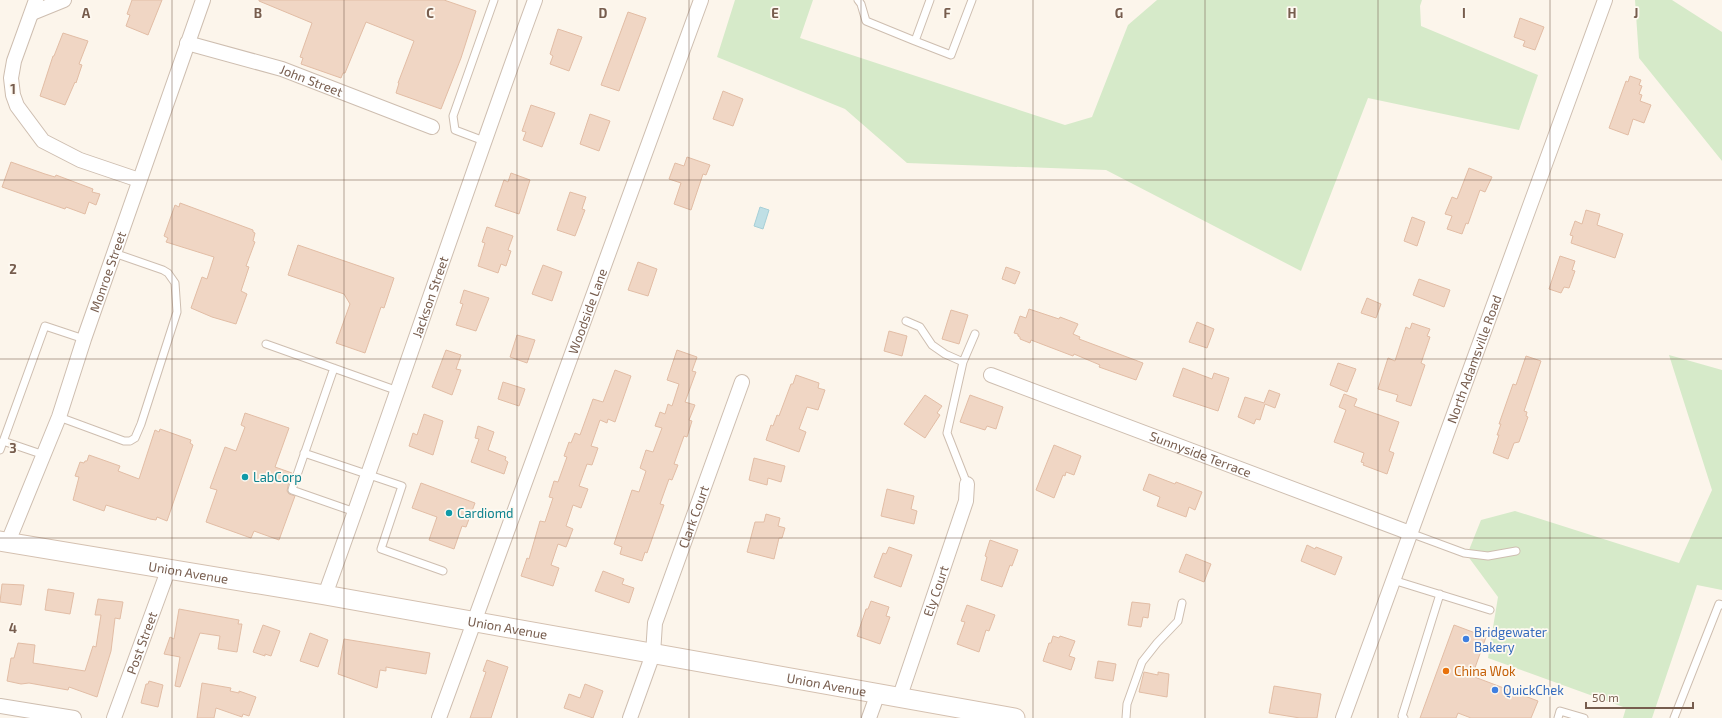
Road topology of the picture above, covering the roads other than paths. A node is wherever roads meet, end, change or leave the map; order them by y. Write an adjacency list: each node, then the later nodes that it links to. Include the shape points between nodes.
1 (64, 0): 10 (street)
2 (203, 0): 12 (street, Monroe Street)
3 (494, 0): 14 (lane, via 453,116 455,130)
4 (535, 0): 14 (street, Jackson Street)
5 (701, 0): 47 (street, Woodside Lane)
6 (858, 0): 11 (lane, via 862,4 866,21)
7 (930, 0): 11 (lane)
8 (972, 0): 11 (lane, via 951,55)
9 (1604, 0): 36 (street, North Adamsville Road)
10 (34, 7): 15 (street, via 24,29 11,78 17,106 43,141 80,160)
11 (915, 41)
12 (187, 43): 13 (street, John Street, via 282,69); 15 (street, Monroe Street)
13 (432, 126)
14 (484, 140): 25 (street, Jackson Street)
15 (139, 180): 16 (street, Monroe Street)
16 (114, 253): 19 (street, Monroe Street); 26 (lane, via 163,270 175,282 177,312 141,424 135,438 130,441)
17 (906, 321): 21 (lane, via 920,326 932,345)
18 (975, 334): 21 (lane)
19 (84, 339): 26 (street, Monroe Street); 27 (lane, via 44,326)
20 (266, 344): 22 (lane)
21 (963, 362): 34 (lane, via 947,433)
22 (334, 368): 25 (lane); 29 (lane)
23 (991, 375): 36 (street, Sunnyside Terrace)
24 (742, 382): 48 (street, Clark Court, via 655,623)
25 (398, 391): 31 (street, Jackson Street)
26 (59, 417): 30 (street, Monroe Street)
27 (3, 441): 28 (lane); 30 (lane)
28 (0, 450)
29 (304, 453): 31 (lane); 32 (lane)
30 (44, 455): 37 (street, Monroe Street)
31 (368, 474): 35 (street, Jackson Street); 40 (lane, via 402,486 381,549)
32 (297, 475)
33 (294, 483): 35 (lane, via 292,490)
34 (966, 484): 50 (street, Ely Court, via 966,501)
35 (355, 512): 42 (street, Jackson Street)
36 (1410, 534): 38 (lane, via 1464,553 1488,556); 41 (street, North Adamsville Road)
37 (4, 542): 39 (street, Union Avenue)
38 (1516, 551)
39 (169, 568): 42 (street, Union Avenue); 54 (street, Post Street)
40 (443, 571)
41 (1393, 580): 43 (lane); 60 (street, North Adamsville Road)
42 (325, 594): 47 (street, Union Avenue)
43 (1440, 594): 46 (lane); 52 (lane)
44 (1182, 603): 59 (lane, via 1178,621 1142,662)
45 (1722, 605): 63 (lane, via 1718,604)
46 (1490, 610)
47 (474, 622): 48 (street, Union Avenue); 55 (street, Woodside Lane)
48 (653, 654): 49 (street, Union Avenue); 56 (street, Clark Court)
49 (878, 693): 50 (street, Union Avenue); 57 (street)
50 (900, 696): 58 (street, Union Avenue)
51 (0, 706): 53 (street)
52 (1403, 717)
53 (74, 718)
54 (114, 718)
55 (439, 718)
56 (630, 718)
57 (869, 718)
58 (1015, 718)
59 (1126, 718)
60 (1343, 718)
61 (1558, 718): 62 (lane, via 1560,711)
62 (1584, 718)
63 (1674, 718)

